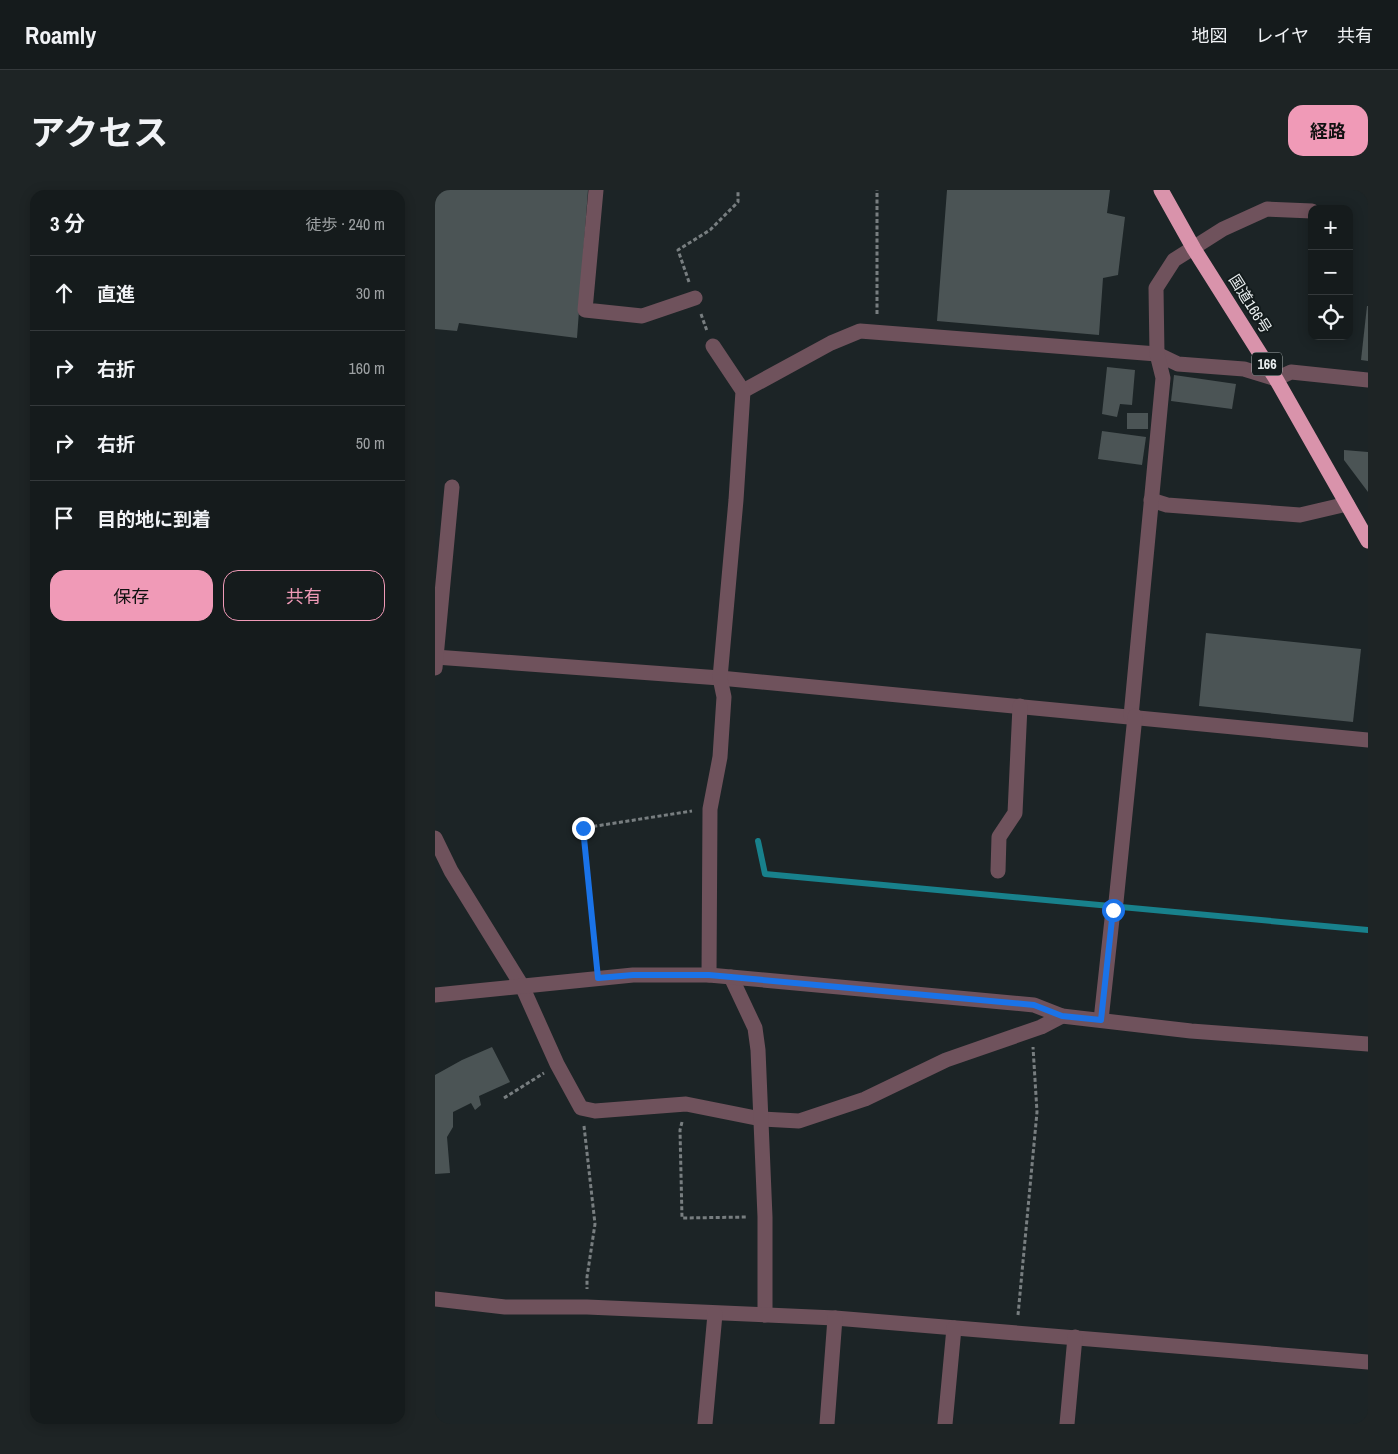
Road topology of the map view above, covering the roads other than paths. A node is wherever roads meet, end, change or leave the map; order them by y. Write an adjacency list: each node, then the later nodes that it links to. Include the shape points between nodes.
1 (597, 190): 5 (street, via 585,310 642,316)
2 (1161, 190): 4 (highway, 国道166号 / 166)
3 (1308, 211): 4 (street, via 1267,209 1223,229)
4 (1194, 249): 7 (street, via 1174,260 1156,288); 8 (highway, 国道166号 / 166)
5 (695, 298)
6 (713, 346): 10 (street)
7 (1157, 354): 8 (street, via 1177,364 1245,369); 10 (street, via 860,331 831,343); 12 (street, via 1163,378)
8 (1276, 379): 9 (street, via 1291,372); 13 (highway, 国道166号 / 166)
9 (1368, 380)
10 (743, 391): 16 (street)
11 (452, 487): 15 (street)
12 (1151, 500): 13 (street, via 1167,505 1300,515); 18 (street)
13 (1347, 504): 14 (highway, 国道166号 / 166)
14 (1368, 541)
15 (435, 661): 16 (street)
16 (720, 678): 17 (street); 22 (street, via 724,697 720,757 710,809)
17 (1020, 706): 18 (street); 21 (street, via 1015,813 999,837)
18 (1133, 716): 19 (street); 27 (street)
19 (1368, 740)
20 (435, 838): 24 (street, via 451,871)
21 (998, 871)
22 (709, 975): 23 (street); 24 (street, via 633,975)
23 (731, 977): 26 (street, via 1034,1005); 29 (street, via 755,1028)
24 (522, 986): 25 (street); 29 (street, via 581,1108 595,1111 686,1104)
25 (435, 995)
26 (1062, 1016): 27 (street); 29 (street, via 1032,1031 946,1060 865,1098 799,1121)
27 (1101, 1020): 28 (street, via 1191,1031)
28 (1368, 1044)
29 (761, 1119): 32 (street)
30 (435, 1299): 31 (street, via 505,1307 587,1307)
31 (715, 1314): 32 (street); 37 (street)
32 (765, 1315): 33 (street)
33 (835, 1318): 34 (street); 38 (street)
34 (954, 1328): 35 (street); 39 (street)
35 (1075, 1337): 36 (street); 40 (street)
36 (1368, 1362)
37 (705, 1424)
38 (827, 1424)
39 (945, 1424)
40 (1067, 1424)

